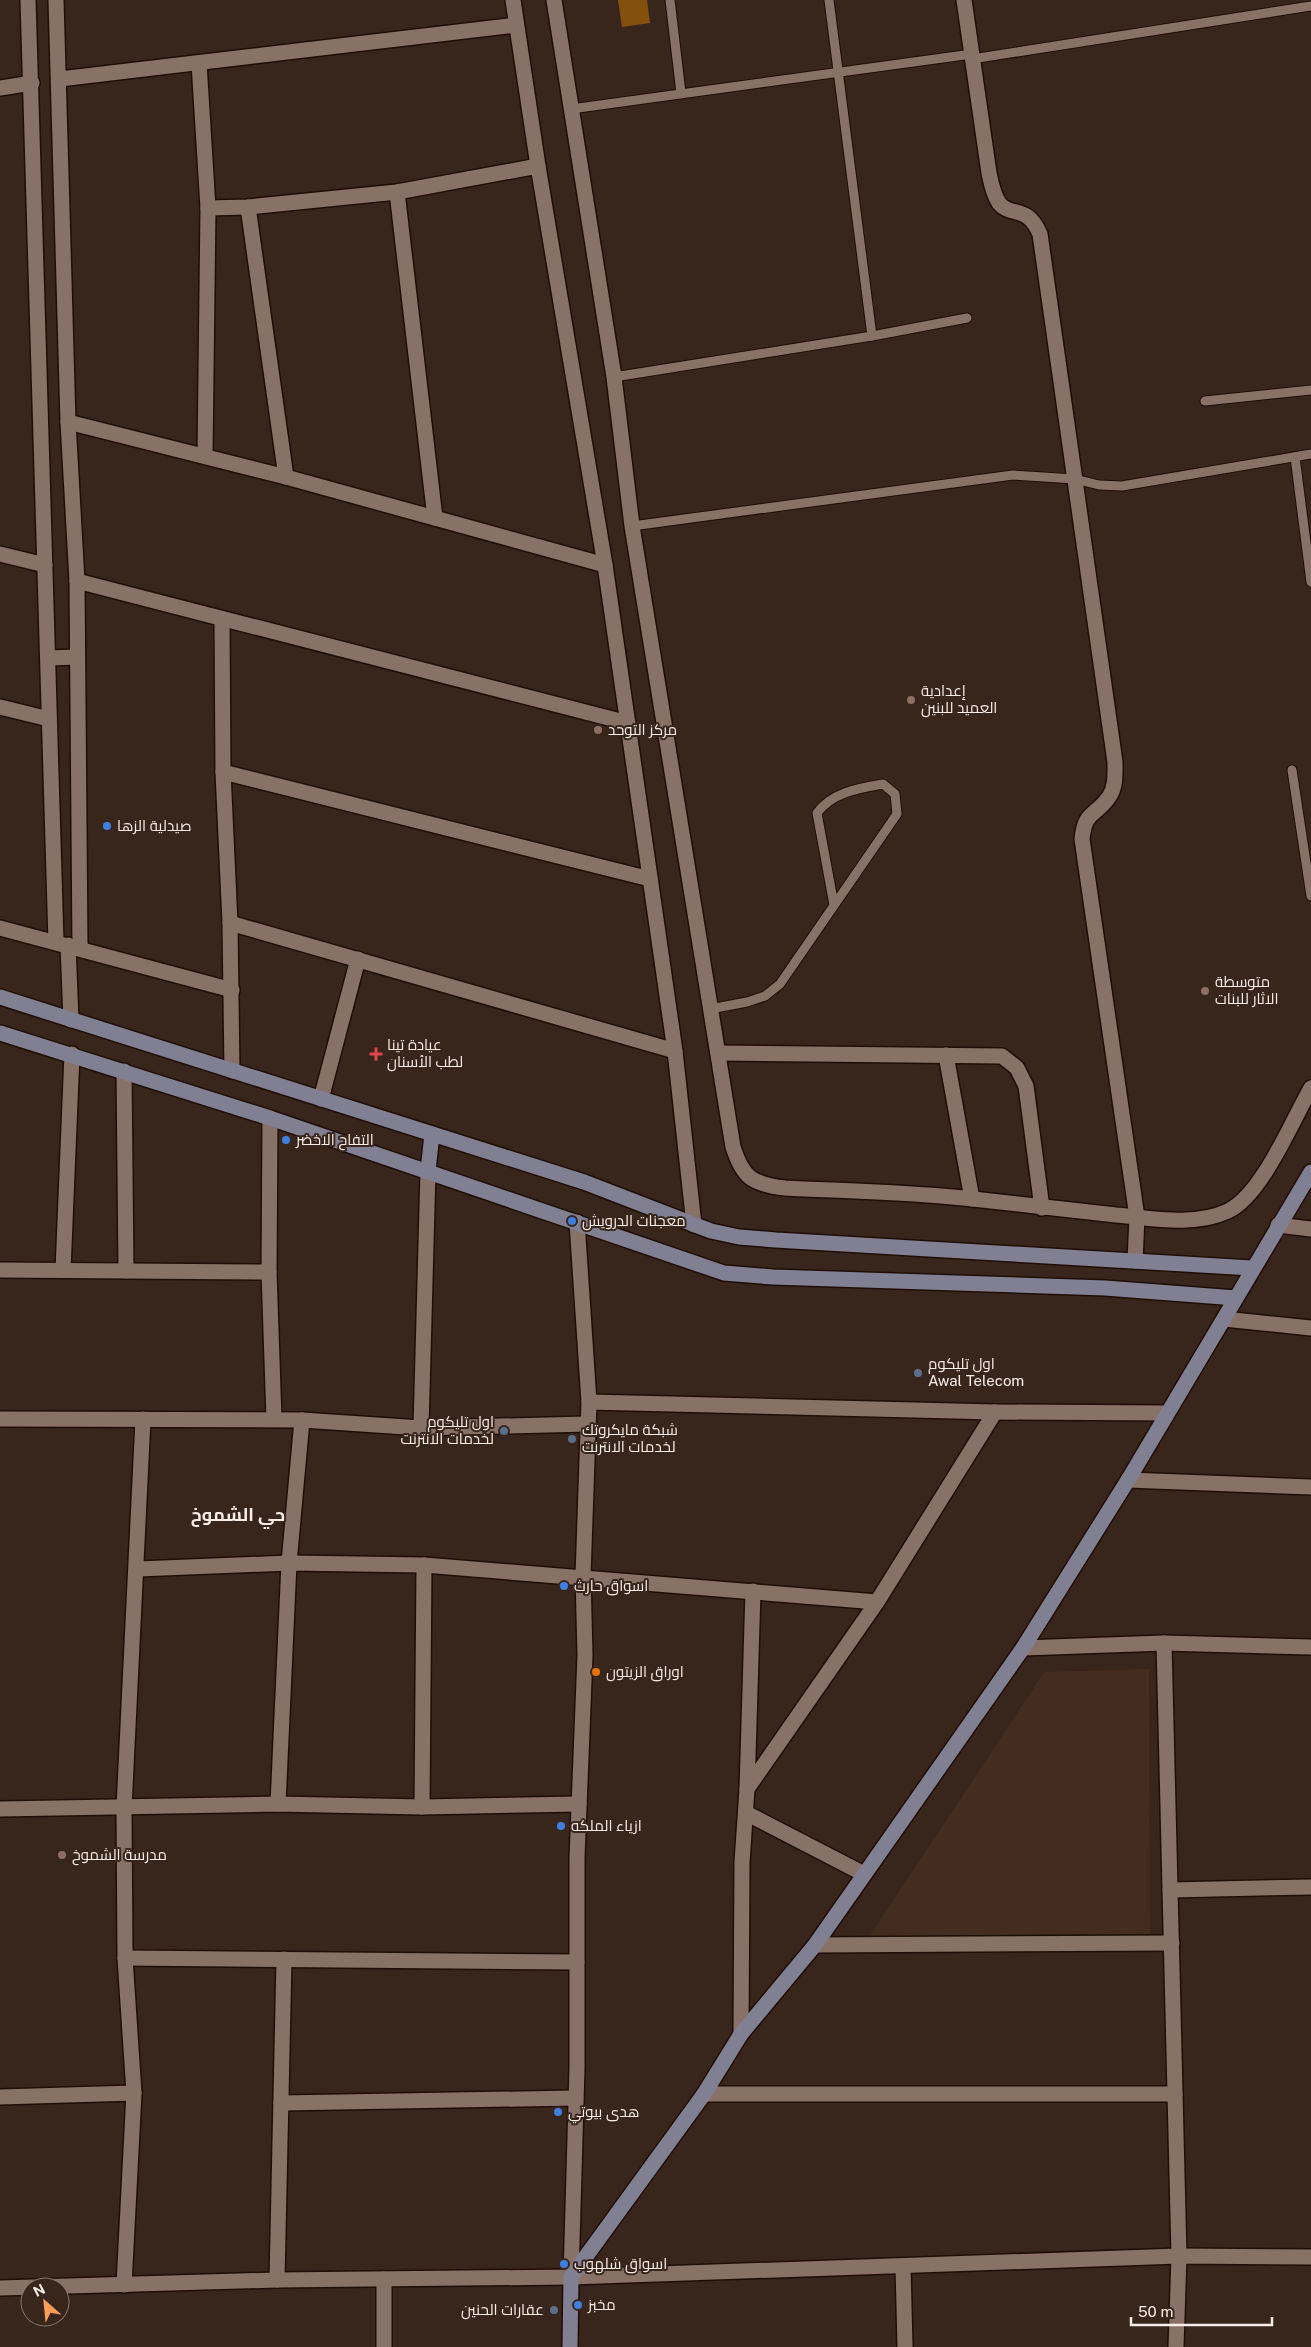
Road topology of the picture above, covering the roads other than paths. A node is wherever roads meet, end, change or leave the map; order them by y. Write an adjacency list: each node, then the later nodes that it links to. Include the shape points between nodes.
1 (513, 0): 9 (street)
2 (554, 0): 17 (street)
3 (670, 0): 16 (lane)
4 (829, 0): 12 (lane)
5 (964, 0): 10 (street)
6 (56, 4): 7 (street); 13 (street)
7 (29, 5): 14 (street)
8 (1311, 6): 10 (lane)
9 (516, 25): 11 (street); 18 (street)
10 (972, 56): 12 (lane); 34 (street, via 988,173 995,196 1000,205 1024,213 1035,222 1040,234)
11 (199, 63): 13 (street); 21 (street)
12 (838, 72): 16 (lane); 25 (lane)
13 (60, 79): 22 (street)
14 (32, 83): 15 (street); 23 (street)
15 (0, 88)
16 (681, 93): 17 (lane)
17 (571, 109): 26 (street)
18 (538, 166): 19 (street); 39 (street)
19 (397, 192): 20 (street); 35 (street)
20 (248, 206): 21 (street); 33 (street)
21 (208, 208): 31 (street)
22 (65, 294): 23 (street); 29 (street)
23 (38, 298): 38 (street)
24 (966, 318): 25 (lane)
25 (872, 336): 26 (lane)
26 (614, 377): 36 (street)
27 (1311, 390): 28 (lane)
28 (1204, 401)
29 (68, 422): 31 (street); 40 (street)
30 (1311, 454): 32 (lane)
31 (205, 456): 33 (street)
32 (1295, 457): 34 (lane, via 1122,486); 41 (lane)
33 (286, 477): 35 (street)
34 (1075, 479): 36 (lane, via 1013,475); 76 (street, via 1115,762 1114,785 1109,797 1089,815 1083,825 1082,839)
35 (435, 518): 39 (street)
36 (632, 526): 59 (street)
37 (0, 554): 38 (street)
38 (45, 565): 44 (street)
39 (604, 565): 47 (street)
40 (77, 581): 42 (street); 43 (street)
41 (1311, 582)
42 (222, 619): 47 (street); 49 (street)
43 (77, 657): 44 (street); 55 (street)
44 (48, 658): 46 (street)
45 (0, 707): 46 (street)
46 (49, 720): 55 (street)
47 (628, 723): 50 (street)
48 (1292, 770): 51 (lane)
49 (222, 772): 50 (street); 53 (street)
50 (650, 880): 62 (street)
51 (1311, 896)
52 (834, 905): 52 (lane, via 897,814 894,794 883,784 833,798 817,813); 59 (lane, via 780,984 764,996)
53 (230, 922): 56 (street); 57 (street)
54 (0, 928): 55 (street)
55 (68, 945): 57 (street); 60 (street)
56 (358, 959): 62 (street); 69 (street)
57 (232, 990): 67 (street)
58 (0, 997): 60 (street)
59 (710, 1009): 63 (street)
60 (71, 1020): 67 (street)
61 (0, 1033): 64 (street)
62 (675, 1051): 78 (street)
63 (718, 1053): 65 (street); 74 (street, via 733,1146 740,1168 749,1178 765,1186 785,1188)
64 (72, 1054): 66 (street); 84 (street)
65 (946, 1055): 74 (street); 75 (street, via 1002,1056 1017,1068 1026,1086)
66 (124, 1071): 70 (street); 85 (street)
67 (232, 1071): 69 (street)
68 (1311, 1088): 76 (street, via 1259,1183 1247,1198 1228,1211 1209,1218)
69 (321, 1099): 71 (street)
70 (270, 1118): 72 (street); 86 (street)
71 (432, 1134): 72 (street); 78 (street, via 584,1182)
72 (428, 1171): 77 (street); 98 (street)
73 (1311, 1172): 79 (street)
74 (972, 1199): 75 (street)
75 (1042, 1208): 76 (street)
76 (1137, 1217): 81 (street)
77 (578, 1222): 87 (street, via 724,1273 1105,1288); 90 (street)
78 (694, 1225): 81 (street, via 739,1237)
79 (1278, 1226): 80 (street); 82 (street)
80 (1311, 1229)
81 (1135, 1261): 82 (street)
82 (1252, 1268): 87 (street)
83 (0, 1270): 84 (street)
84 (63, 1270): 85 (street)
85 (126, 1271): 86 (street)
86 (269, 1272): 95 (street)
87 (1236, 1298): 88 (street)
88 (1224, 1319): 89 (street); 92 (street)
89 (1311, 1328)
90 (589, 1402): 91 (street); 97 (street)
91 (995, 1412): 92 (street); 106 (street)
92 (1167, 1413): 99 (street)
93 (0, 1419): 94 (street)
94 (143, 1419): 95 (street); 103 (street)
95 (274, 1419): 96 (street)
96 (302, 1420): 98 (street); 101 (street)
97 (587, 1424): 98 (street); 104 (street)
98 (421, 1428)
99 (1128, 1480): 100 (street); 109 (street)
100 (1311, 1487)
101 (289, 1563): 102 (street); 103 (street); 111 (street)
102 (424, 1565): 104 (street); 113 (street)
103 (138, 1569): 114 (street)
104 (583, 1576): 105 (street); 112 (street, via 585,1655)
105 (753, 1591): 106 (street); 110 (street)
106 (878, 1602): 110 (street)
107 (1164, 1643): 108 (street); 109 (street); 119 (street)
108 (1311, 1647)
109 (1023, 1648): 117 (street)
110 (747, 1788): 116 (street)
111 (278, 1804): 113 (street); 114 (street)
112 (580, 1804): 113 (street); 124 (street)
113 (422, 1807)
114 (124, 1808): 115 (street); 122 (street)
115 (0, 1809)
116 (746, 1813): 117 (street); 125 (street, via 742,1862)
117 (864, 1874): 121 (street)
118 (1311, 1887): 119 (street)
119 (1170, 1890): 120 (street)
120 (1172, 1943): 121 (street); 128 (street)
121 (815, 1945): 125 (street)
122 (125, 1958): 123 (street); 126 (street)
123 (284, 1960): 124 (street); 131 (street)
124 (577, 1962): 130 (street)
125 (741, 2034): 127 (street)
126 (134, 2093): 129 (street); 138 (street)
127 (704, 2094): 128 (street); 135 (street)
128 (1175, 2094): 132 (street)
129 (0, 2096)
130 (575, 2098): 131 (street); 135 (street)
131 (281, 2103): 137 (street)
132 (1179, 2256): 133 (street); 134 (street); 143 (street)
133 (1311, 2256)
134 (903, 2266): 135 (street); 142 (street)
135 (571, 2277): 136 (street); 141 (street)
136 (384, 2279): 137 (street); 140 (street)
137 (277, 2280): 138 (street)
138 (124, 2285): 139 (street)
139 (0, 2288)
140 (384, 2347)
141 (570, 2347)
142 (905, 2347)
143 (1176, 2347)

